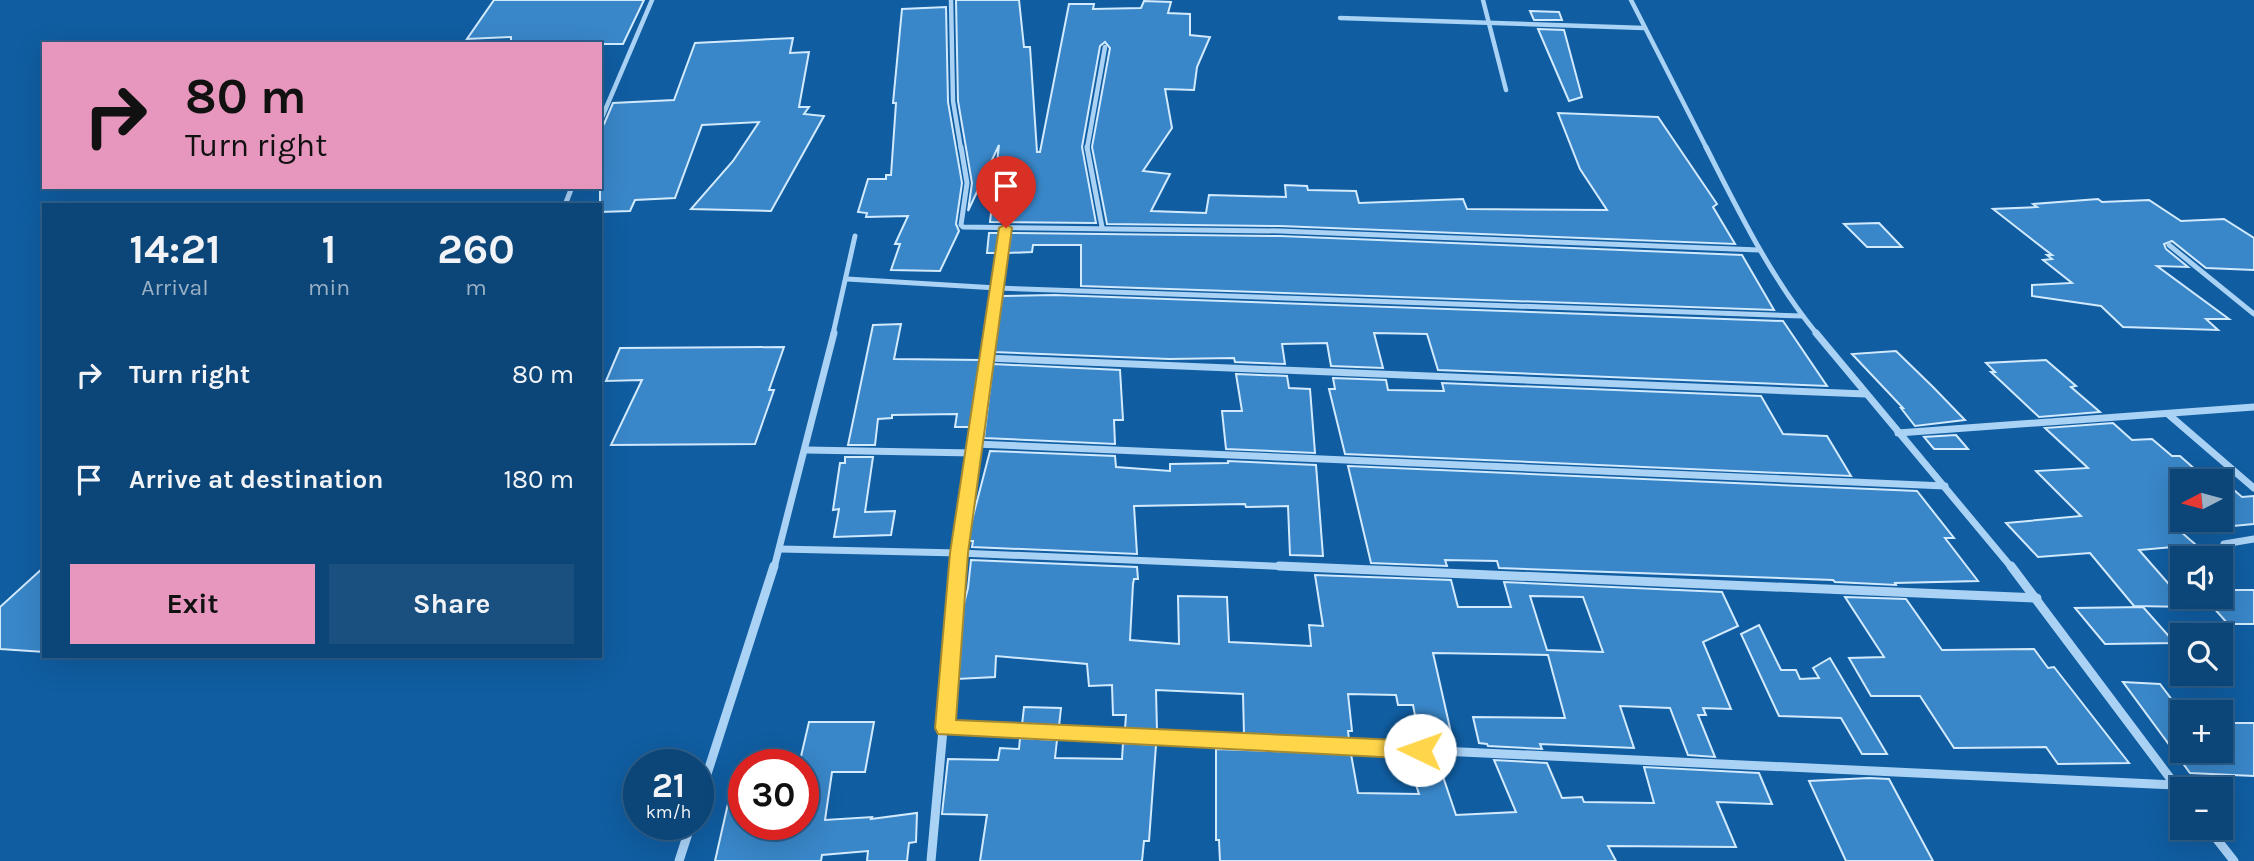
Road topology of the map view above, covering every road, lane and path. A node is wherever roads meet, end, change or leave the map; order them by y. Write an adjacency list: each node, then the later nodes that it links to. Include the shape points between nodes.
1 (652, 0): 10 (street)
2 (951, 0): 12 (street, via 953,101 967,183 961,226)
3 (1483, 0): 6 (street)
4 (1632, 0): 7 (street)
5 (1340, 18): 6 (street)
6 (1489, 23): 7 (street); 9 (street)
7 (1644, 28): 15 (street)
8 (1105, 47): 11 (street, via 1087,152)
9 (1506, 90)
10 (602, 117)
11 (1102, 227): 12 (street); 15 (street)
12 (1006, 228): 17 (street)
13 (855, 236): 16 (street)
14 (2169, 245): 18 (street)
15 (1759, 250): 19 (street)
16 (848, 279): 17 (street); 26 (street)
17 (997, 288): 19 (street); 20 (street)
18 (2254, 314)
19 (1802, 316): 21 (street)
20 (987, 358): 21 (street); 25 (street)
21 (1866, 394): 24 (street)
22 (2254, 407): 23 (street)
23 (2168, 414): 24 (street); 28 (street)
24 (1898, 433): 27 (street)
25 (974, 449): 26 (street); 27 (street); 32 (street)
26 (806, 450): 31 (street)
27 (1945, 486): 33 (street)
28 (2254, 488)
29 (2254, 539): 30 (street)
30 (2224, 544)
31 (780, 549): 32 (street); 35 (street)
32 (959, 553): 33 (street); 34 (street)
33 (2037, 598): 36 (street)
34 (945, 728): 37 (street); 41 (street)
35 (714, 753)
36 (2170, 778)
37 (2170, 785)
38 (686, 840): 40 (street)
39 (2217, 840): 42 (street)
40 (679, 861)
41 (931, 861)
42 (2234, 861)

